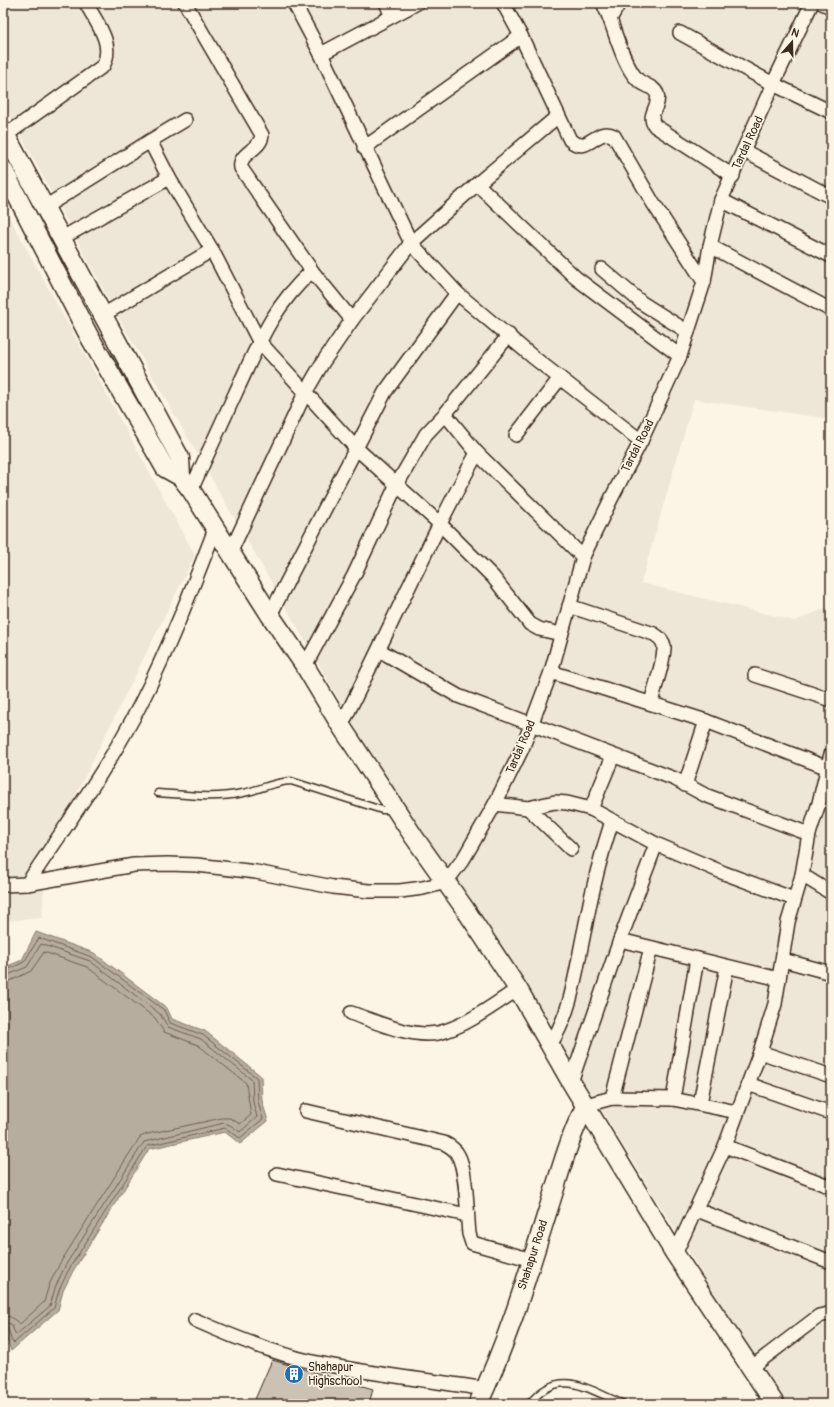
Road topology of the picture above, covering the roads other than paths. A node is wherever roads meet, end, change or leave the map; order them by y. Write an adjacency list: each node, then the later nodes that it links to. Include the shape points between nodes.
1 (86, 3): 21 (street, via 106,40 107,59 103,66)
2 (185, 3): 38 (street, via 262,135 259,145 242,158 241,168)
3 (294, 3): 16 (street)
4 (386, 3): 12 (street)
5 (417, 3): 12 (street)
6 (503, 3): 15 (street)
7 (603, 3): 13 (street)
8 (619, 3): 13 (street)
9 (812, 3): 17 (street, Tardal Road)
10 (822, 3): 11 (street)
11 (831, 7)
12 (392, 16): 16 (street)
13 (610, 19): 26 (street, via 629,67 637,79 657,94 651,117 654,126)
14 (680, 33): 17 (street)
15 (521, 36): 19 (street); 23 (street)
16 (321, 54): 23 (street)
17 (773, 84): 18 (street); 24 (street, Tardal Road)
18 (831, 112)
19 (558, 116): 28 (street); 39 (street, via 570,140 576,145 583,146 603,134 614,136)
20 (185, 120): 22 (street)
21 (4, 132): 31 (main road)
22 (150, 141): 27 (street); 31 (street)
23 (364, 148): 33 (street)
24 (744, 151): 26 (street, Tardal Road); 29 (street)
25 (3, 169): 55 (main road, via 89,336 165,468)
26 (733, 176): 30 (street, Tardal Road)
27 (169, 178): 32 (street); 35 (street)
28 (477, 184): 33 (street); 47 (street, via 576,278)
29 (831, 196)
30 (721, 200): 34 (street, Tardal Road); 36 (street)
31 (45, 207): 32 (main road)
32 (62, 238): 42 (main road)
33 (411, 243): 40 (street); 43 (street)
34 (710, 246): 39 (street, Tardal Road); 41 (street)
35 (212, 250): 42 (street); 46 (street)
36 (831, 256)
37 (602, 269): 44 (street, via 642,303)
38 (312, 271): 43 (street); 46 (street, via 290,293)
39 (704, 282): 44 (street, Tardal Road)
40 (457, 293): 45 (street); 53 (street, via 384,392)
41 (831, 310)
42 (103, 315): 55 (main road, via 180,458)
43 (352, 320): 49 (street)
44 (688, 332): 47 (street, Tardal Road)
45 (509, 335): 48 (street); 50 (street)
46 (259, 341): 49 (street); 55 (street)
47 (680, 356): 52 (street, Tardal Road)
48 (560, 378): 51 (street); 52 (street)
49 (305, 393): 53 (street); 59 (street)
50 (445, 414): 54 (street); 56 (street, via 426,434)
51 (516, 435)
52 (641, 441): 60 (street, Tardal Road)
53 (355, 447): 56 (street); 62 (street)
54 (477, 453): 57 (street); 60 (street)
55 (186, 483): 58 (main road)
56 (396, 486): 57 (street); 65 (street, via 354,575)
57 (439, 523): 63 (street, via 493,577 530,624); 64 (street)
58 (215, 529): 59 (main road); 88 (street, via 170,642 140,706 98,778)
59 (231, 551): 62 (main road)
60 (583, 557): 61 (street, Tardal Road)
61 (569, 606): 63 (street, Tardal Road); 69 (street, via 654,634 661,639 664,645 663,654)
62 (270, 615): 65 (main road)
63 (561, 634): 66 (street, Tardal Road)
64 (379, 650): 71 (street, via 458,696); 72 (street)
65 (305, 666): 72 (main road)
66 (551, 672): 69 (street); 71 (street, Tardal Road)
67 (755, 674): 68 (street)
68 (831, 700)
69 (651, 703): 70 (street)
70 (706, 721): 75 (street); 76 (street)
71 (531, 725): 74 (street); 78 (street, Tardal Road)
72 (341, 726): 80 (main road)
73 (831, 754): 75 (street)
74 (613, 756): 76 (street); 81 (street)
75 (828, 768): 83 (street)
76 (685, 785): 83 (street)
77 (158, 794): 80 (lane, via 210,797 243,793 278,781 291,781 382,810)
78 (495, 804): 79 (street); 87 (street, Tardal Road, via 464,858)
79 (528, 808): 81 (street, via 555,802); 85 (street)
80 (397, 810): 87 (main road)
81 (591, 810): 82 (street)
82 (612, 821): 84 (street); 101 (street, via 597,867 572,993 565,1017)
83 (809, 834): 86 (street)
84 (656, 844): 91 (street); 92 (street)
85 (571, 849)
86 (802, 875): 90 (street); 91 (street)
87 (446, 882): 88 (street, via 400,891 368,891 198,865 168,864 134,865); 99 (main road)
88 (26, 884): 89 (street)
89 (3, 885)
90 (831, 893)
91 (794, 899): 95 (street)
92 (620, 940): 93 (street); 104 (street)
93 (651, 948): 94 (street); 106 (street)
94 (697, 959): 96 (street); 107 (street)
95 (782, 960): 97 (street); 98 (street)
96 (727, 967): 98 (street); 108 (street)
97 (831, 974)
98 (779, 979): 102 (street, via 775,1004)
99 (518, 989): 100 (street, via 458,1026 437,1033 418,1033); 101 (main road)
100 (352, 1013)
101 (550, 1045): 104 (main road)
102 (760, 1052): 103 (street); 105 (street)
103 (831, 1076)
104 (571, 1082): 109 (main road)
105 (748, 1084): 111 (street); 112 (street)
106 (612, 1098): 107 (street); 109 (street)
107 (673, 1099): 108 (street)
108 (700, 1103): 111 (street)
109 (586, 1105): 118 (main road); 119 (main road, Shahapur Road, via 573,1132)
110 (306, 1111): 117 (street, via 451,1146 458,1154 462,1166)
111 (737, 1112): 113 (street)
112 (831, 1113)
113 (725, 1146): 115 (street); 116 (street)
114 (278, 1174): 117 (street)
115 (831, 1187)
116 (696, 1210): 118 (street); 120 (street)
117 (467, 1215): 119 (street, via 472,1243)
118 (675, 1254): 123 (main road)
119 (532, 1260): 124 (main road, Shahapur Road)
120 (831, 1262)
121 (831, 1315): 123 (street, via 819,1316)
122 (195, 1320): 124 (street, via 240,1339 312,1361)
123 (752, 1367): 127 (main road)
124 (482, 1396)
125 (529, 1404): 126 (lane, via 545,1387 557,1383 572,1383)
126 (624, 1404)
127 (775, 1404)

